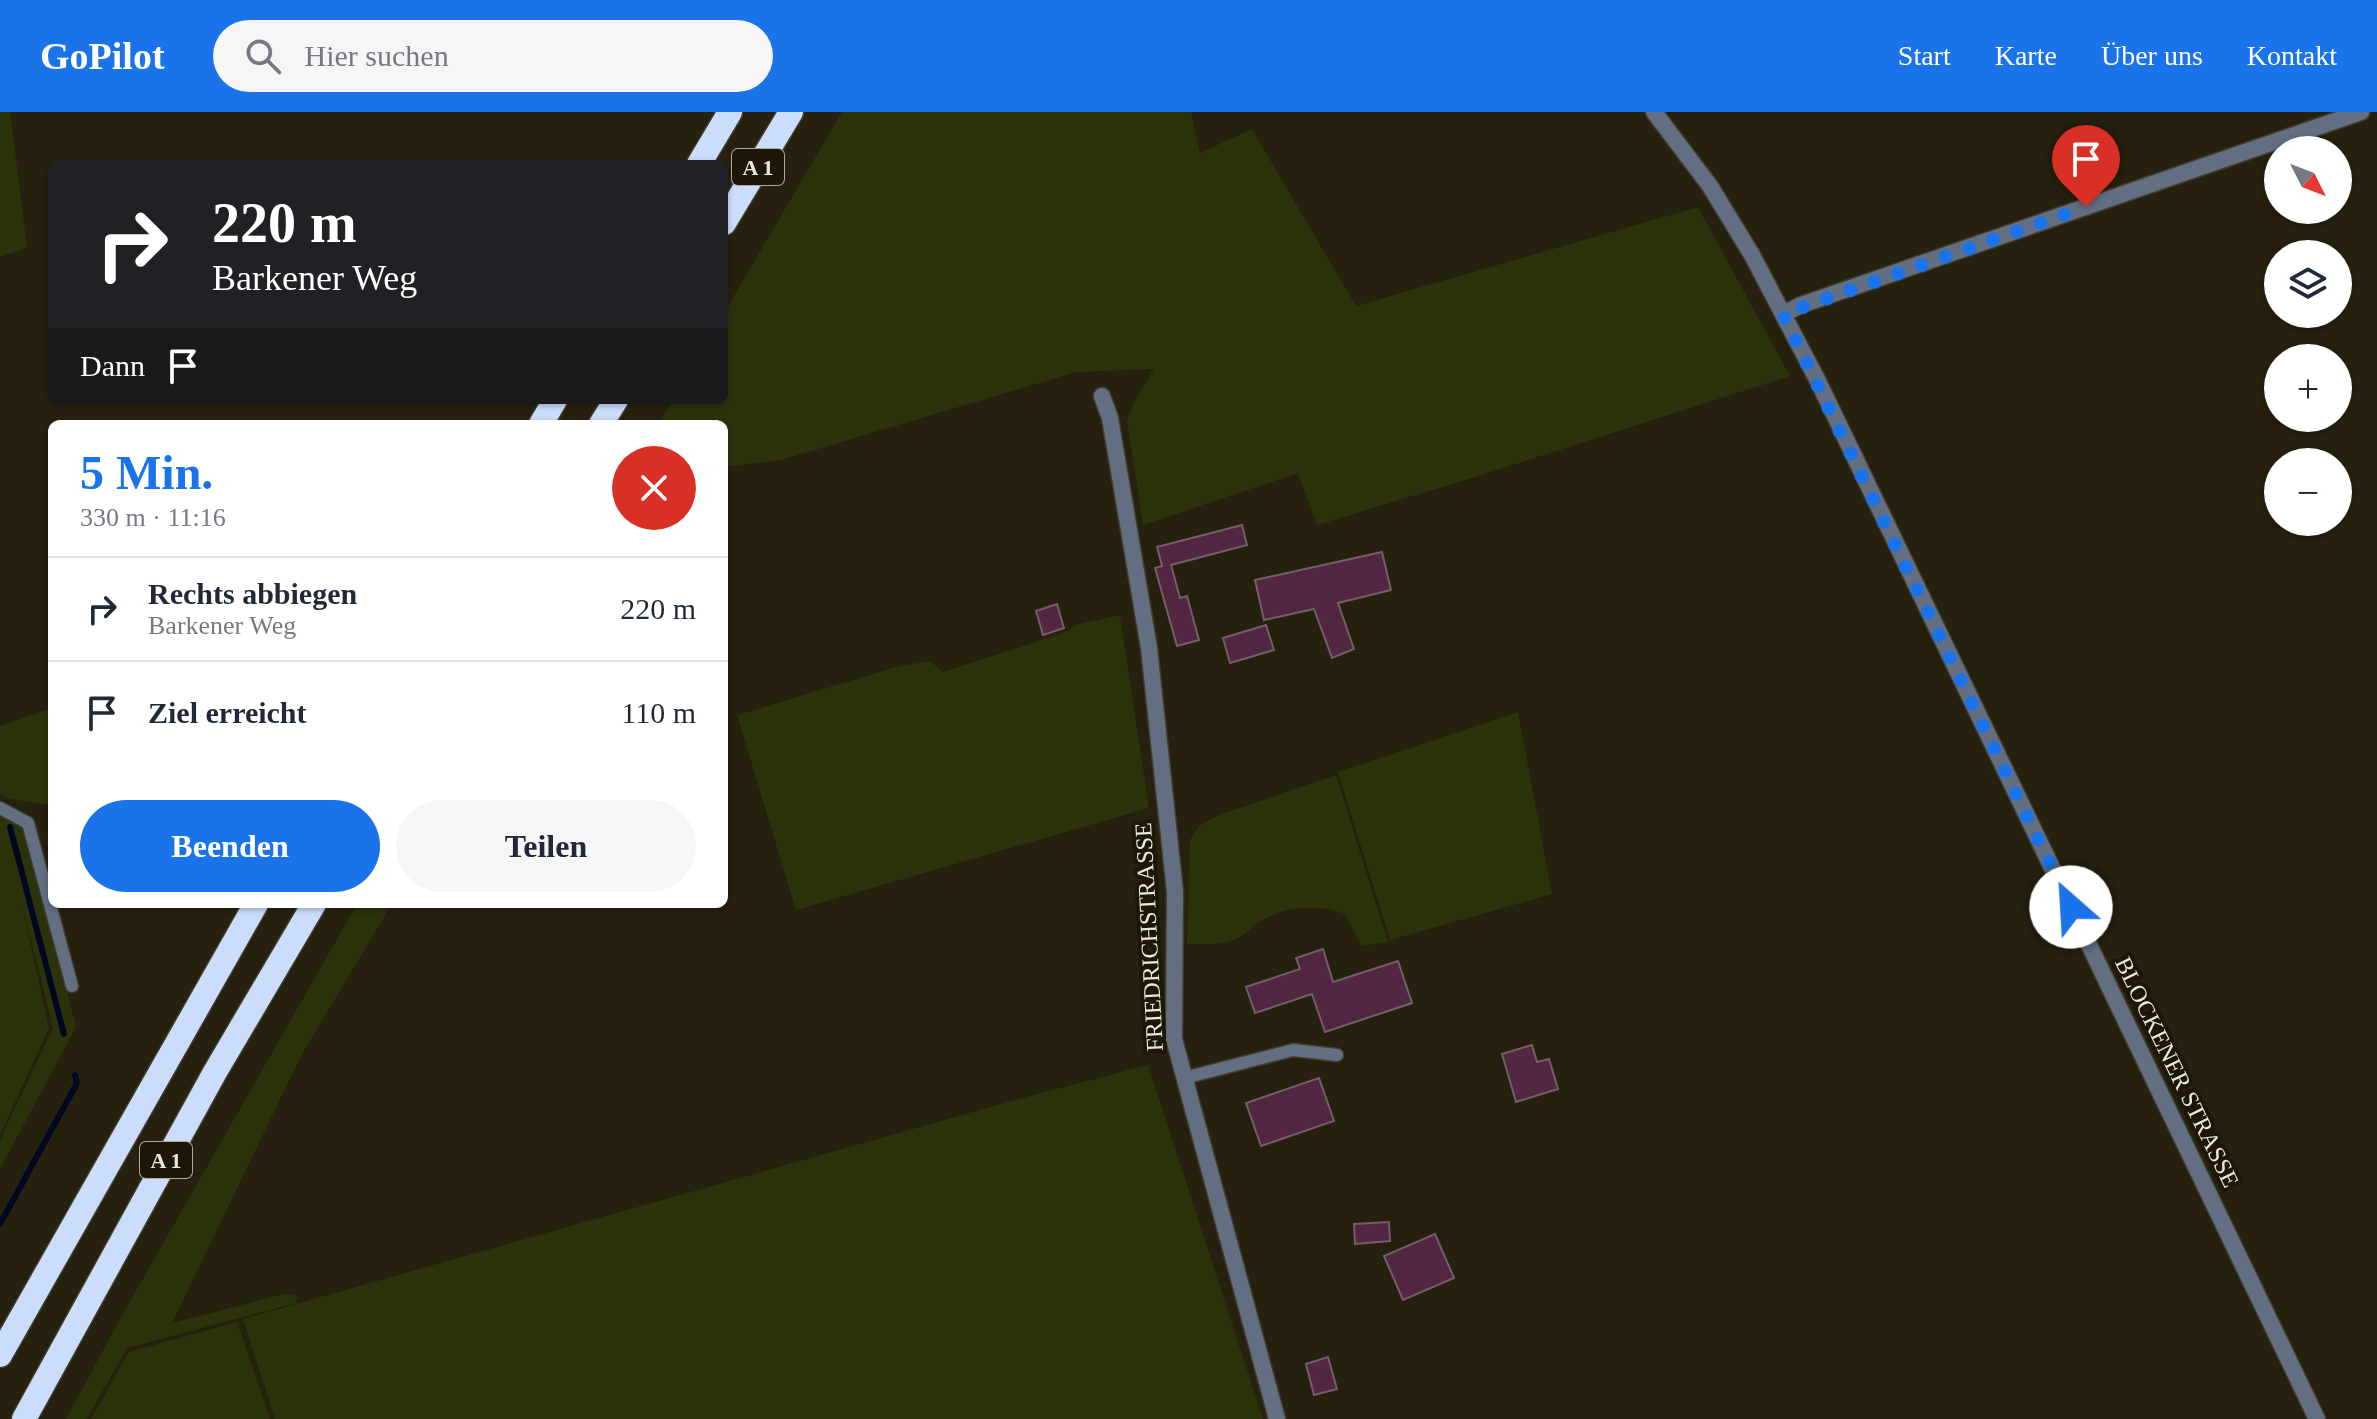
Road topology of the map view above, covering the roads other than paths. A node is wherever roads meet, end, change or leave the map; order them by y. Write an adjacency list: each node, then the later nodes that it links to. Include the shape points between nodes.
1 (730, 112): 5 (highway, A 1)
2 (791, 112): 6 (highway, A 1)
3 (1654, 112): 7 (street, BLOCKENER STRASSE, via 1710,186)
4 (2361, 112): 7 (street)
5 (701, 160)
6 (728, 216)
7 (1783, 314): 20 (street, BLOCKENER STRASSE)
8 (1102, 396): 16 (street, FRIEDRICHSTRASSE, via 1149,648 1175,892 1174,1039)
9 (0, 808): 10 (lane, via 28,823)
10 (48, 897)
11 (51, 908): 14 (lane)
12 (254, 908): 17 (highway, A 1)
13 (312, 908): 18 (highway, A 1)
14 (72, 986)
15 (1337, 1055): 16 (lane, via 1293,1050)
16 (1184, 1078): 19 (street, FRIEDRICHSTRASSE)
17 (0, 1355)
18 (24, 1419)
19 (1277, 1419)
20 (2317, 1419)

